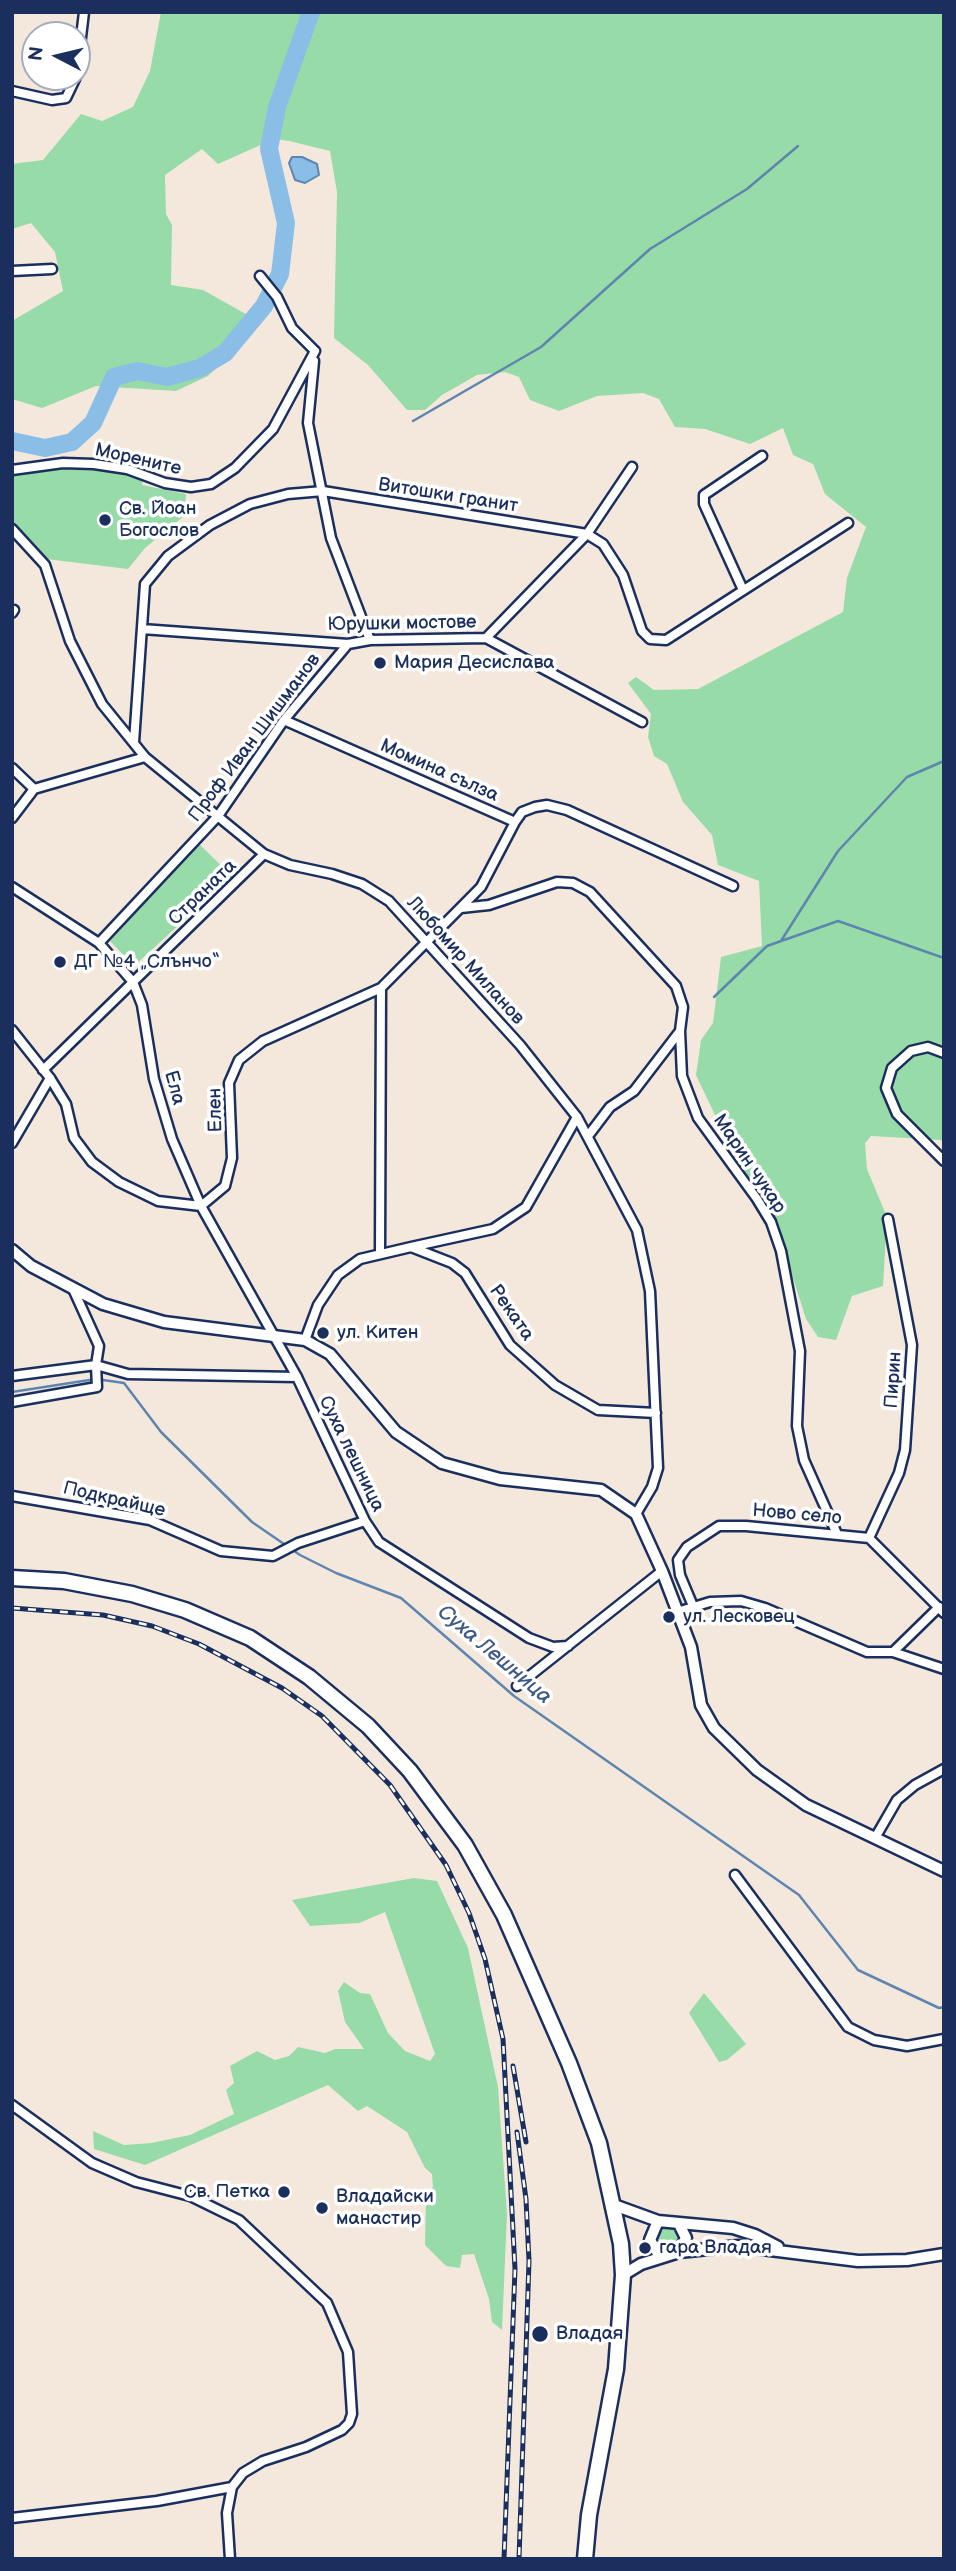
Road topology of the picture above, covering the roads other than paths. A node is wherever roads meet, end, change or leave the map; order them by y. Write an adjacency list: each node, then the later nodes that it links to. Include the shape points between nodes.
1 (12, 91): 2 (street, via 52,100 66,97)
2 (69, 91)
3 (52, 269): 4 (street)
4 (12, 271)
5 (260, 276): 6 (street, via 292,328)
6 (316, 351): 9 (street, Морените, via 273,429 235,468 211,484 177,485 94,464); 10 (street, via 308,423)
7 (762, 456): 14 (street, via 704,495)
8 (632, 467): 13 (street)
9 (12, 470)
10 (323, 491): 13 (street, Витошки гранит); 15 (street, Витошки гранит, via 250,504 210,525 168,556 145,584); 17 (street, via 331,538)
11 (848, 523): 14 (street)
12 (12, 529): 21 (street, Любомир Миланов, via 45,565 70,641 102,704)
13 (587, 534): 14 (street, via 603,544 623,575 642,631 650,639 666,640); 16 (street)
14 (743, 590)
15 (142, 629): 18 (street, Юрушки мостове); 21 (street, Витошки гранит)
16 (486, 638): 17 (street, Юрушки мостове); 20 (street, Юрушки мостове)
17 (370, 640): 18 (street, Юрушки мостове)
18 (348, 644): 19 (street, Проф Иван Шишманов)
19 (284, 720): 25 (street, Проф Иван Шишманов); 27 (street, Момина сълза)
20 (642, 722)
21 (134, 742): 22 (street, Любомир Миланов)
22 (145, 757): 24 (street); 25 (street, Любомир Миланов)
23 (12, 768): 24 (street)
24 (34, 789): 26 (street)
25 (218, 817): 28 (street, Любомир Миланов); 32 (street, Проф Иван Шишманов)
26 (12, 818)
27 (515, 822): 29 (street, Момина сълза, via 522,812 535,807 567,810); 31 (street, Елен, via 481,887)
28 (264, 854): 33 (street, Любомир Миланов, via 362,884 389,901); 34 (street, Страната)
29 (733, 886)
30 (12, 887): 32 (street, Ела)
31 (461, 908): 33 (street, Елен); 37 (street, Марин чукар, via 489,905 557,882 573,883 590,892 676,986 684,1007)
32 (99, 943): 34 (street, Ела)
33 (426, 943): 35 (street, Елен); 41 (street, Любомир Миланов, via 520,1045)
34 (133, 982): 39 (street, Страната); 45 (street, Ела, via 172,1139)
35 (381, 988): 45 (street, Елен, via 263,1041 239,1060 229,1083 232,1158 225,1186); 49 (street)
36 (12, 1030): 39 (street)
37 (680, 1031): 42 (street, via 634,1091 610,1107); 61 (street, Марин чукар, via 682,1076 698,1118 757,1199 781,1251 800,1351 797,1426 804,1460)
38 (944, 1053): 44 (street, via 928,1047 911,1051 892,1068 886,1088 897,1114)
39 (43, 1070): 40 (street)
40 (50, 1078): 43 (street); 45 (street, via 66,1104 74,1138 92,1162 158,1201)
41 (577, 1117): 42 (street, Любомир Миланов); 47 (street, via 526,1207 494,1229)
42 (588, 1136): 57 (street, Любомир Миланов, via 637,1230 650,1290)
43 (12, 1143)
44 (944, 1161)
45 (201, 1206): 51 (street, Ела)
46 (888, 1219): 62 (street, Пирин, via 912,1345 905,1450)
47 (411, 1247): 49 (street); 57 (street, Реката, via 465,1273 510,1345 555,1385 598,1409)
48 (12, 1250): 50 (street)
49 (380, 1254): 52 (street, via 360,1259 338,1275 317,1305)
50 (74, 1291): 51 (street, via 164,1322); 53 (street, via 99,1346)
51 (272, 1335): 52 (street); 55 (street, Суха лешница)
52 (305, 1340): 59 (street, via 330,1354 396,1432 442,1463 500,1479 601,1490)
53 (96, 1365): 54 (street); 55 (street, via 128,1374); 56 (street, via 97,1387)
54 (12, 1376)
55 (296, 1377): 60 (street, Суха лешница)
56 (12, 1402)
57 (656, 1413): 59 (street, Любомир Миланов, via 658,1468)
58 (12, 1496): 60 (street, Подкрайще, via 150,1520 221,1551 273,1556)
59 (636, 1514): 63 (street)
60 (365, 1521): 68 (street, Суха лешница, via 379,1542 529,1639 553,1647)
61 (837, 1534): 62 (street, Ново село); 65 (street, Ново село, via 719,1526 687,1547 678,1560)
62 (869, 1538): 66 (street)
63 (662, 1571): 67 (street); 68 (street)
64 (12, 1578): 78 (highway, via 64,1581 132,1594 185,1610 250,1638 309,1677 376,1735 410,1771 465,1845 504,1915 569,2063 599,2143)
65 (693, 1605): 67 (street); 69 (street, via 741,1601 867,1652)
66 (941, 1610): 69 (street)
67 (677, 1612): 73 (street, via 691,1647 701,1706 714,1728 757,1770 806,1805)
68 (568, 1646): 71 (street)
69 (893, 1652): 70 (street)
70 (944, 1669)
71 (517, 1686)
72 (944, 1769): 73 (street, via 897,1800)
73 (875, 1838): 74 (street)
74 (944, 1871)
75 (735, 1875): 76 (street, via 848,2027 874,2040 907,2046)
76 (944, 2039)
77 (12, 2105): 86 (street, via 92,2164 190,2196 239,2220 327,2303 348,2352 349,2423 306,2446 263,2461 243,2473)
78 (614, 2204): 79 (street); 85 (highway)
79 (659, 2221): 80 (street); 84 (street, via 649,2240)
80 (678, 2224): 81 (street, via 733,2228); 82 (street, via 686,2238)
81 (782, 2249): 82 (street, via 738,2246); 83 (street, via 858,2260)
82 (679, 2252): 84 (street)
83 (944, 2255)
84 (660, 2257): 85 (street)
85 (623, 2275): 89 (highway, via 615,2368)
86 (232, 2487): 87 (street); 88 (street, via 227,2513)
87 (12, 2518)
88 (230, 2559)
89 (585, 2559)

